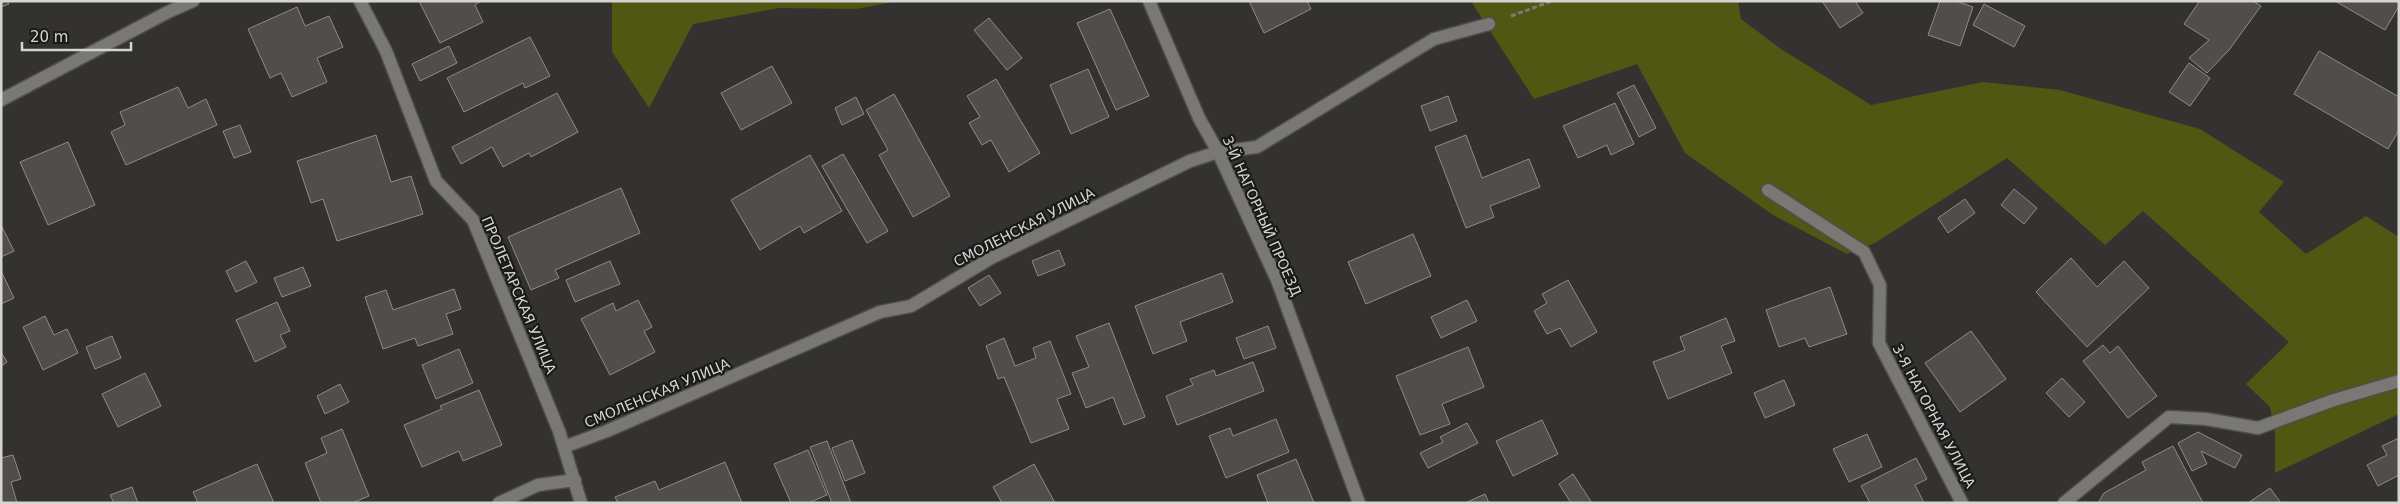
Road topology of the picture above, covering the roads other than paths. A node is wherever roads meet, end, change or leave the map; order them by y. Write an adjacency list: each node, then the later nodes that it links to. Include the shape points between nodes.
1 (193, 1): 5 (street)
2 (360, 1): 9 (street, ПРОЛЕТАРСКАЯ УЛИЦА, via 386,51 436,180 473,220)
3 (1149, 1): 6 (street, 3-Й НАГОРНЫЙ ПРОЕЗД, via 1199,118)
4 (1489, 24): 6 (street, СМОЛЕНСКАЯ УЛИЦА, via 1434,39 1257,147)
5 (1, 100)
6 (1218, 152): 9 (street, СМОЛЕНСКАЯ УЛИЦА, via 1190,161 991,258 911,306 880,312); 13 (street, 3-Й НАГОРНЫЙ ПРОЕЗД, via 1277,280)
7 (1768, 190): 14 (street, 3-Я НАГОРНАЯ УЛИЦА, via 1864,252 1880,285 1878,343)
8 (2399, 381): 15 (street, via 2334,400 2258,428 2206,419 2169,417)
9 (564, 447): 10 (street, ПРОЛЕТАРСКАЯ УЛИЦА)
10 (574, 480): 11 (street, via 538,485); 12 (street, ПРОЛЕТАРСКАЯ УЛИЦА)
11 (498, 503)
12 (581, 503)
13 (1359, 503)
14 (1962, 503)
15 (2064, 503)

